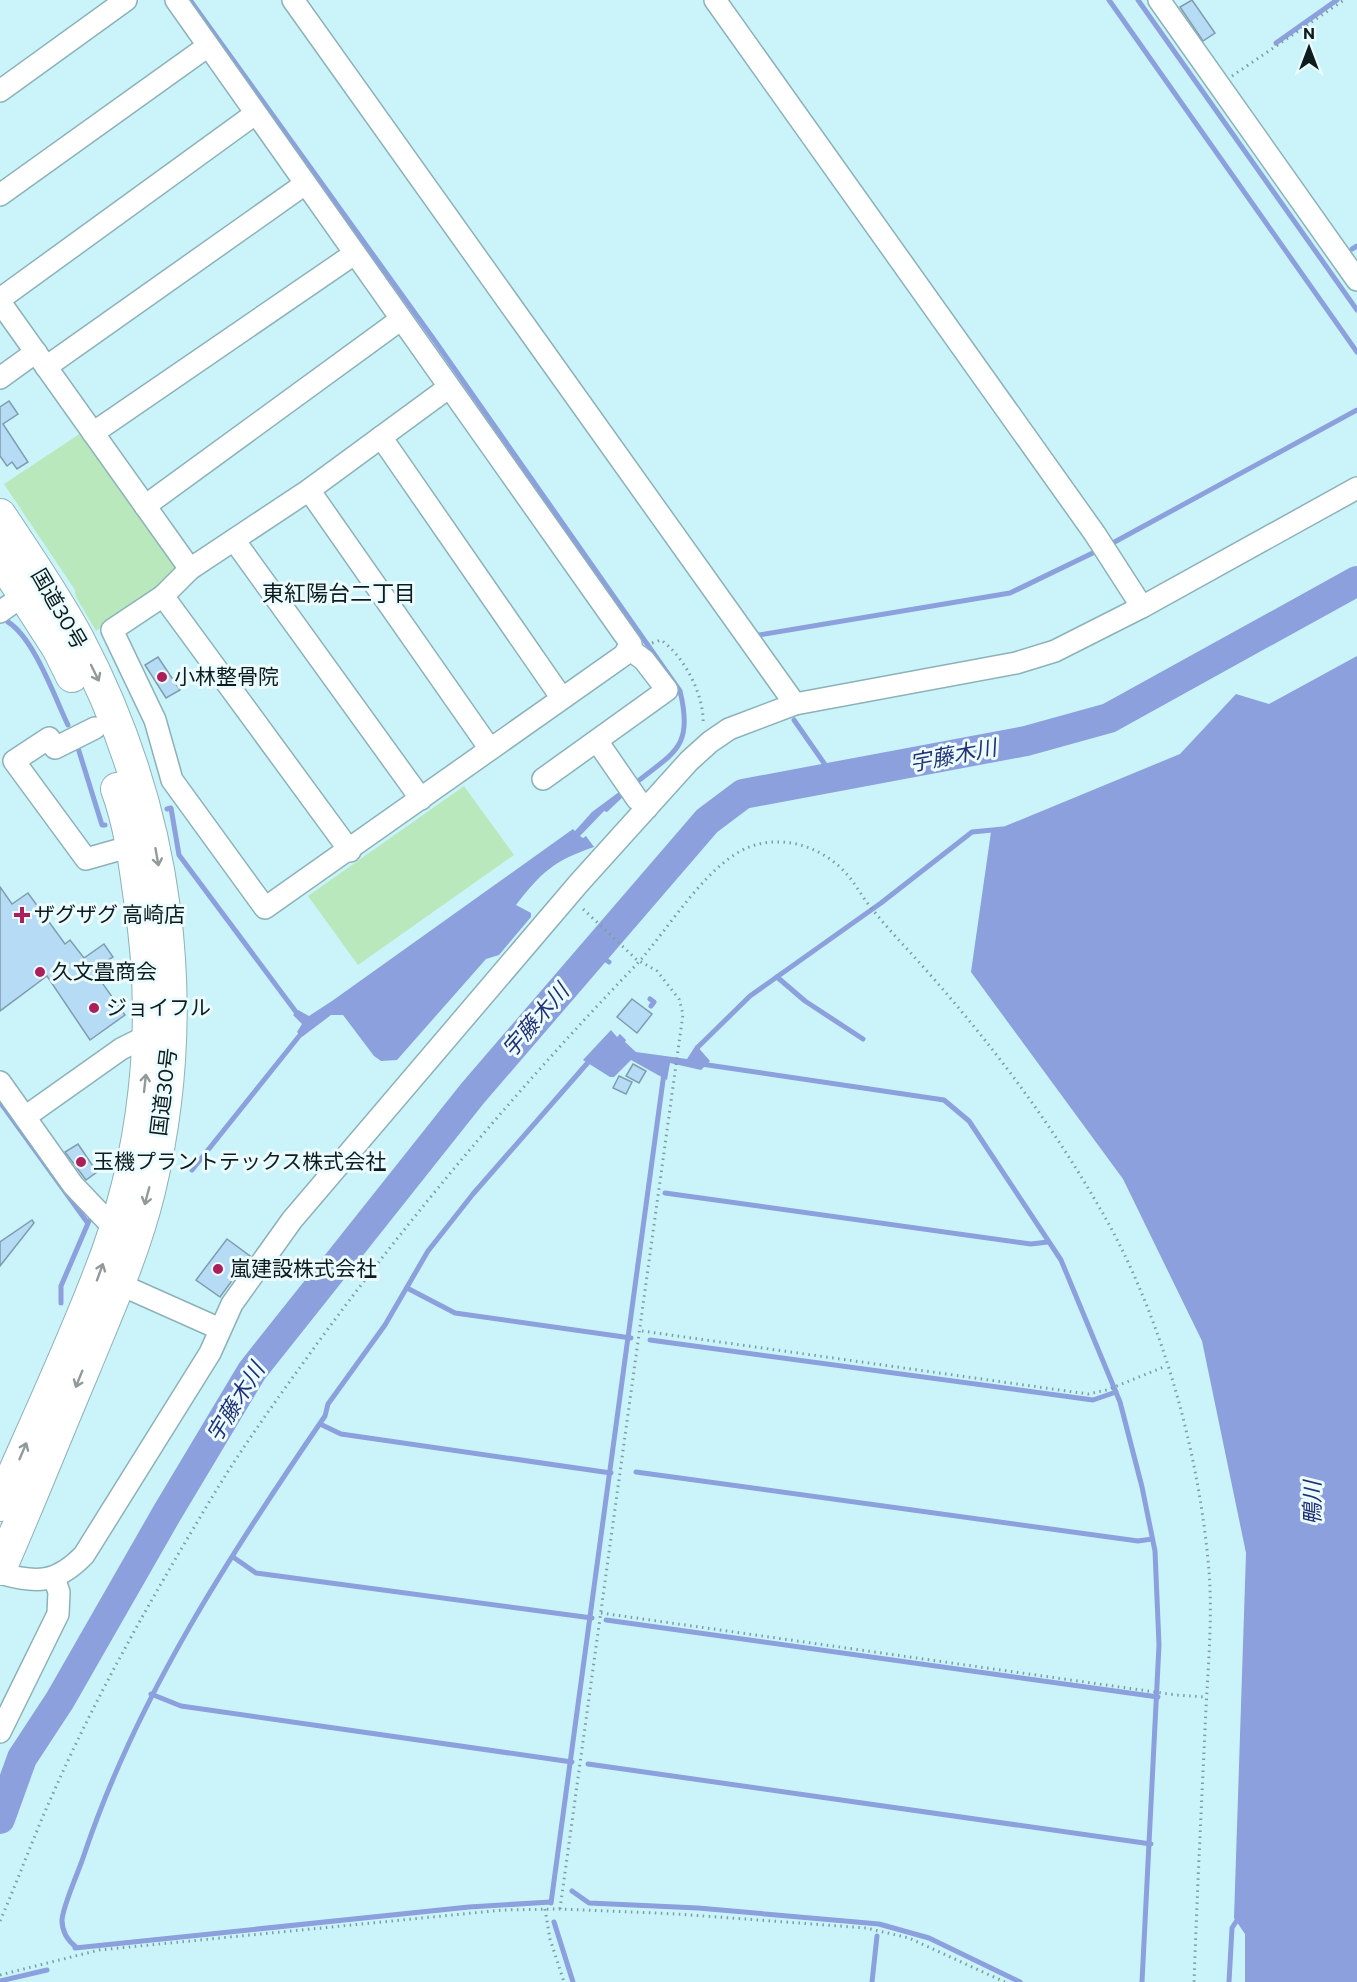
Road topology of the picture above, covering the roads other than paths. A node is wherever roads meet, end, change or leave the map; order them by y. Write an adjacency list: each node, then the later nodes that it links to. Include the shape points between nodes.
1 (126, 0): 7 (street)
2 (176, 0): 6 (street)
3 (293, 0): 32 (street)
4 (715, 0): 29 (street, via 1104,547)
5 (1159, 0): 12 (street)
6 (208, 46): 8 (street); 10 (street)
7 (0, 91)
8 (255, 114): 9 (street); 13 (street)
9 (305, 184): 11 (street); 15 (street)
10 (0, 195)
11 (354, 254): 14 (street); 18 (street)
12 (1357, 280)
13 (0, 301): 15 (street)
14 (400, 320): 17 (street); 22 (street)
15 (41, 360): 16 (street); 18 (street)
16 (0, 378)
17 (448, 388): 19 (street); 30 (street, via 625,634 631,644)
18 (93, 433): 22 (street)
19 (381, 437): 21 (street); 31 (street)
20 (1357, 488): 29 (street)
21 (309, 490): 24 (street); 35 (street)
22 (145, 506): 26 (street)
23 (0, 515): 45 (highway, 国道30号, one-way to 45, via 78,638 106,697 155,842 172,988 168,1083 148,1193)
24 (234, 540): 26 (street); 37 (street)
25 (0, 558): 28 (highway, 国道30号)
26 (190, 569): 27 (street)
27 (163, 596): 40 (street); 40 (street, via 112,630 155,720 172,780 265,908)
28 (12, 603): 33 (highway, 国道30号, via 58,648)
29 (1142, 607): 32 (street, via 1055,651 1016,663)
30 (628, 648): 31 (street, via 624,655); 34 (street, via 644,660 666,690)
31 (561, 697): 35 (street)
32 (795, 704): 38 (street, via 729,729 701,750)
33 (95, 728): 39 (highway, 国道30号, via 121,800); 39 (street, via 55,748 49,738 14,761 86,859)
34 (597, 741): 36 (street); 38 (street)
35 (490, 749): 37 (street)
36 (543, 780)
37 (421, 799): 40 (street)
38 (647, 808): 46 (street, via 292,1220 232,1304)
39 (132, 846): 41 (highway, 国道30号, via 146,938)
40 (350, 851)
41 (149, 1035): 43 (street, via 121,1049); 44 (highway, 国道30号, one-way to 41, via 138,1136)
42 (0, 1082): 43 (street)
43 (25, 1117): 44 (street, via 73,1185)
44 (114, 1228): 47 (highway, 国道30号, one-way to 44, via 100,1274)
45 (119, 1284): 46 (street); 48 (highway, 国道30号, one-way to 48)
46 (220, 1329): 49 (street, via 200,1370 84,1555)
47 (0, 1505)
48 (0, 1571): 49 (street, via 18,1578)
49 (54, 1578): 50 (street, via 61,1604 58,1614)
50 (0, 1732)

